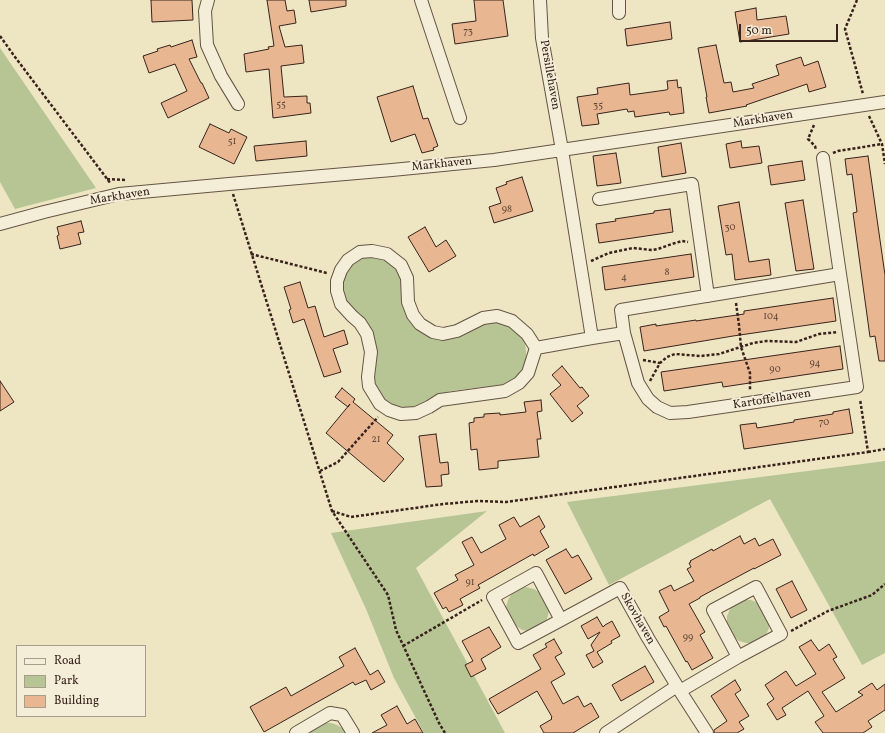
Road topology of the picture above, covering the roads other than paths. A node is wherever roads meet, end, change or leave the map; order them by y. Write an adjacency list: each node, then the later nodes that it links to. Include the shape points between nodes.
1 (208, 0): 7 (street, via 205,11 208,45 221,76)
2 (421, 0): 8 (street)
3 (540, 0): 9 (street, Persillehaven, via 542,38)
4 (619, 0): 5 (street)
5 (618, 13)
6 (885, 102): 9 (street, Markhaven)
7 (238, 104)
8 (460, 118)
9 (562, 150): 12 (street, Markhaven, via 385,171 119,194); 16 (street)
10 (823, 158): 13 (street)
11 (599, 199): 14 (street, via 692,184)
12 (0, 224)
13 (840, 274): 14 (street, Kartoffelhaven); 15 (street, Kartoffelhaven, via 857,387 670,413 657,407 642,390)
14 (708, 296): 15 (street, Kartoffelhaven, via 621,310)
15 (624, 333): 16 (street)
16 (592, 338): 17 (street)
17 (536, 348): 17 (street, via 527,334 512,321 496,316 483,318 457,331 443,334 433,332 420,324 408,302 407,278 401,265 387,254 360,252 348,260 341,270 337,281 341,304 367,334 371,352 369,386 380,404 389,410 401,414 416,413 440,400 505,391 519,383 528,373)
18 (561, 620): 18 (street, Skovhaven, via 518,643 493,597 536,573); 20 (street, Skovhaven, via 620,588)
19 (738, 657): 19 (street, via 781,634 756,586 713,610); 20 (street)
20 (679, 688): 21 (street); 25 (street, Skovhaven)
21 (619, 729): 24 (street)
22 (296, 733): 23 (street, via 330,713 342,715)
23 (353, 733)
24 (606, 733)
25 (707, 733)

